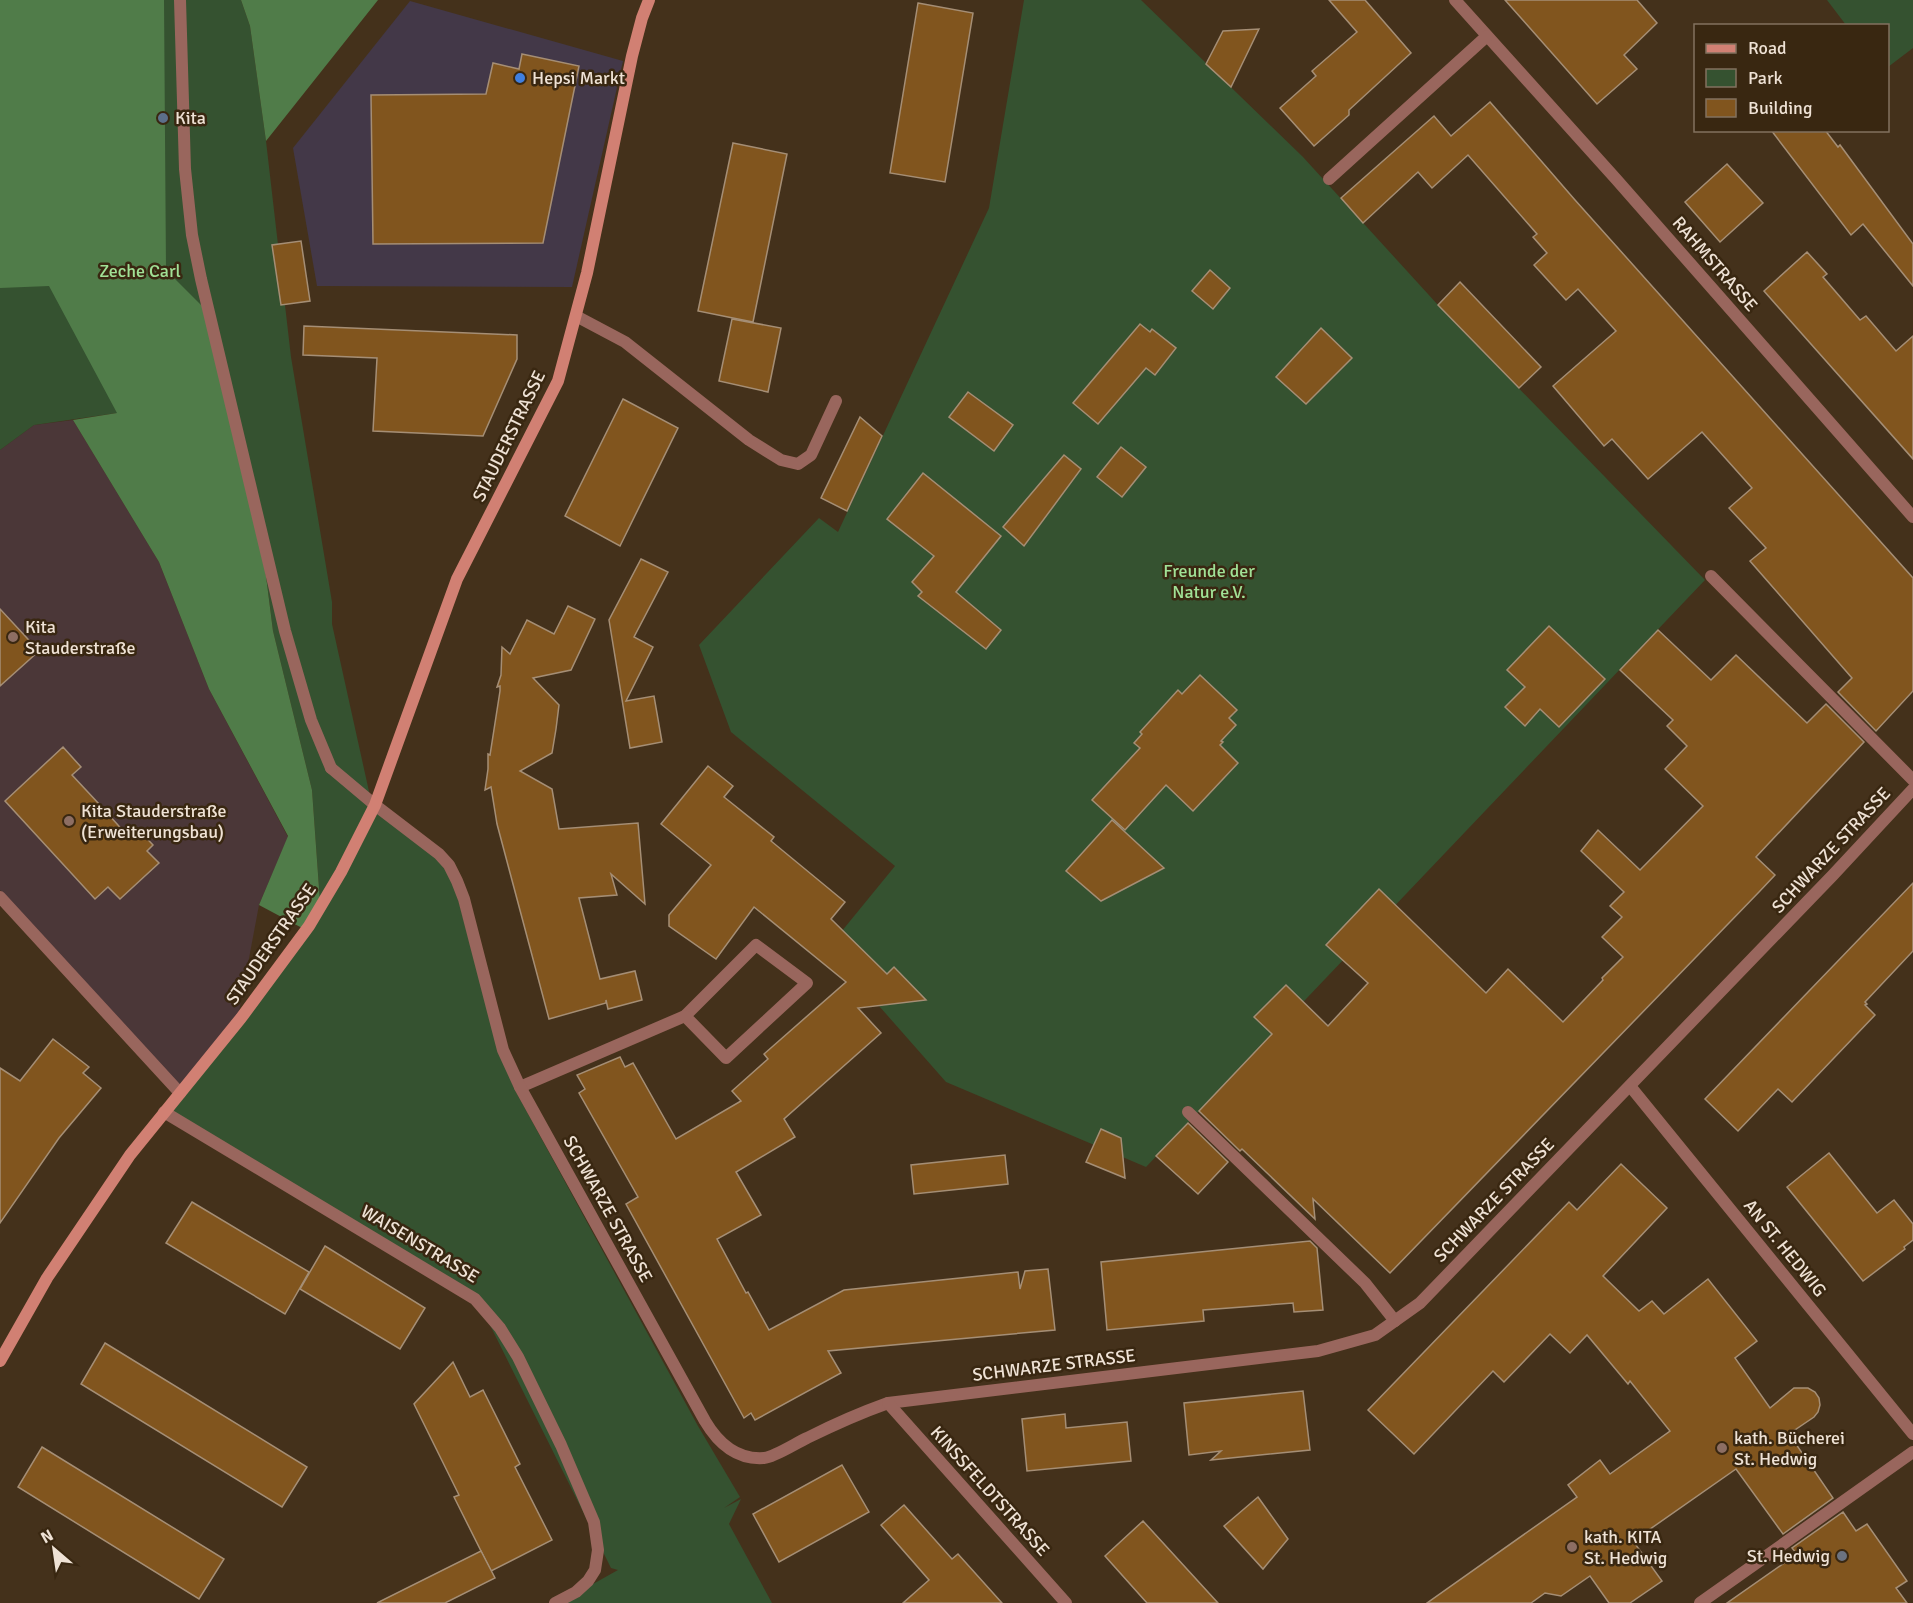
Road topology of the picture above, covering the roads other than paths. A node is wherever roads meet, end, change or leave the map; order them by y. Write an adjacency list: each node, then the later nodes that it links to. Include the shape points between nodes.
1 (180, 0): 12 (street, via 185,169 192,235 285,630 311,720 331,768)
2 (649, 0): 6 (main road, STAUDERSTRASSE, via 630,68)
3 (1455, 0): 4 (street, RAHMSTRASSE)
4 (1487, 36): 5 (street); 8 (street, RAHMSTRASSE)
5 (1329, 179)
6 (576, 316): 7 (street, via 625,342 749,440 781,460 798,464 811,455); 12 (main road, STAUDERSTRASSE, via 558,381 457,579)
7 (836, 401)
8 (1913, 518)
9 (1711, 576): 10 (street)
10 (1913, 780)
11 (1913, 789): 15 (street, SCHWARZE STRASSE)
12 (375, 805): 16 (street, SCHWARZE STRASSE, via 449,865 464,899 502,1050); 17 (main road, STAUDERSTRASSE, via 309,926)
13 (0, 897): 17 (street)
14 (685, 1016): 14 (street, via 726,1058 807,983 756,945); 16 (street)
15 (1630, 1086): 20 (street, SCHWARZE STRASSE, via 1420,1303); 23 (street, AN ST. HEDWIG)
16 (520, 1087): 22 (street, SCHWARZE STRASSE, via 714,1437 746,1456 766,1458)
17 (180, 1093): 18 (main road, STAUDERSTRASSE)
18 (164, 1112): 21 (main road, STAUDERSTRASSE, via 66,1249); 25 (street, WAISENSTRASSE, via 475,1299 500,1328 556,1435 594,1522 598,1550 595,1570 576,1592)
19 (1188, 1112): 20 (street, via 1365,1283)
20 (1395, 1321): 22 (street, SCHWARZE STRASSE, via 1375,1335 1318,1351)
21 (0, 1360)
22 (888, 1403): 26 (street, KINSSFELDTSTRASSE)
23 (1913, 1434)
24 (1913, 1452): 27 (street)
25 (555, 1603)
26 (1066, 1603)
27 (1700, 1603)

